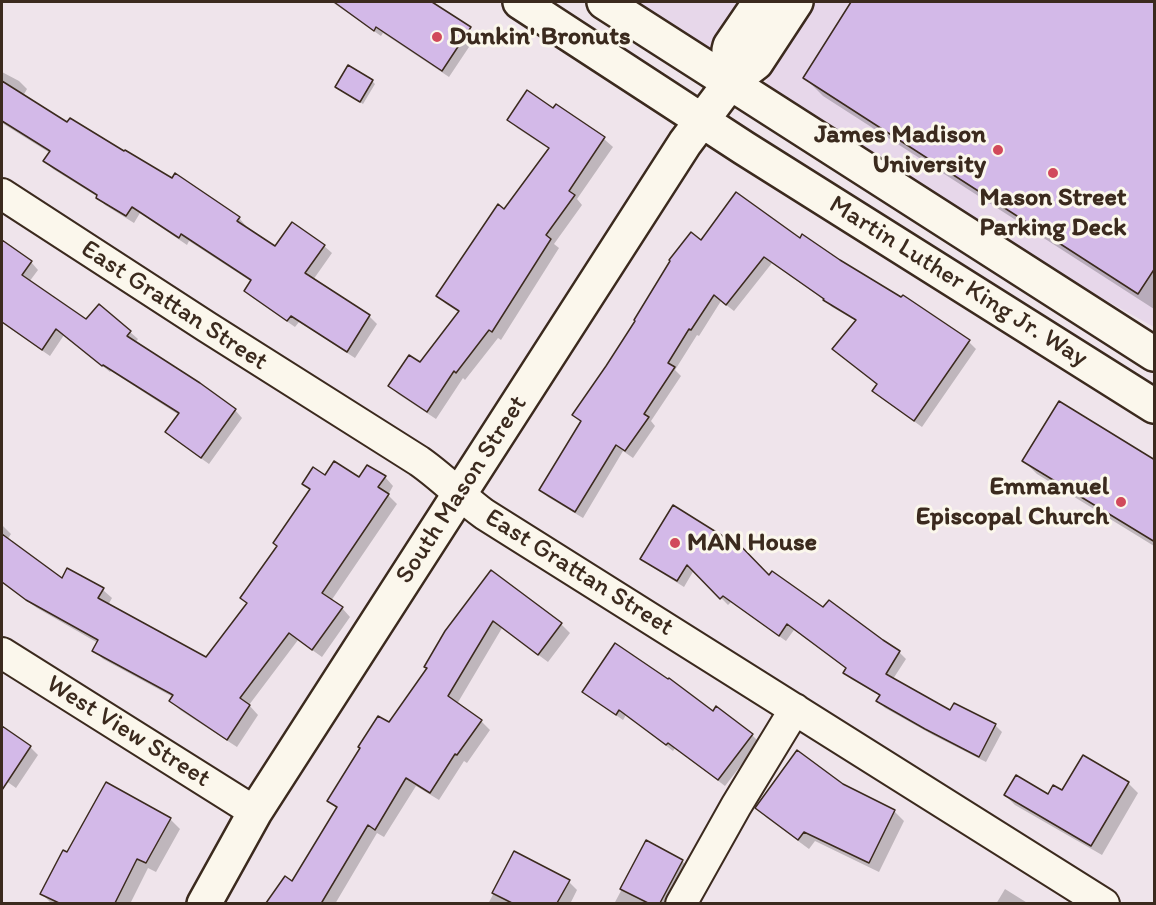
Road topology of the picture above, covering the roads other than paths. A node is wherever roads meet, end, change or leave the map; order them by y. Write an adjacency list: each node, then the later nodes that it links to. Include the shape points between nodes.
1 (520, 2): 6 (main road, Martin Luther King Jr. Way)
2 (604, 2): 5 (main road, Martin Luther King Jr. Way)
3 (760, 2): 5 (main road, via 729,50)
4 (796, 2): 5 (main road, South Mason Street, via 756,63)
5 (730, 83): 6 (main road, South Mason Street); 8 (main road, Martin Luther King Jr. Way)
6 (702, 120): 9 (main road, Martin Luther King Jr. Way); 10 (main road, South Mason Street)
7 (2, 194): 10 (street, East Grattan Street, via 419,461)
8 (1155, 354)
9 (1155, 406)
10 (459, 494): 12 (street, East Grattan Street, via 484,514); 13 (main road, South Mason Street)
11 (2, 653): 13 (street, West View Street)
12 (795, 709): 15 (street); 16 (street, East Grattan Street)
13 (255, 812): 14 (main road, South Mason Street)
14 (204, 903)
15 (681, 903)
16 (1104, 903)

